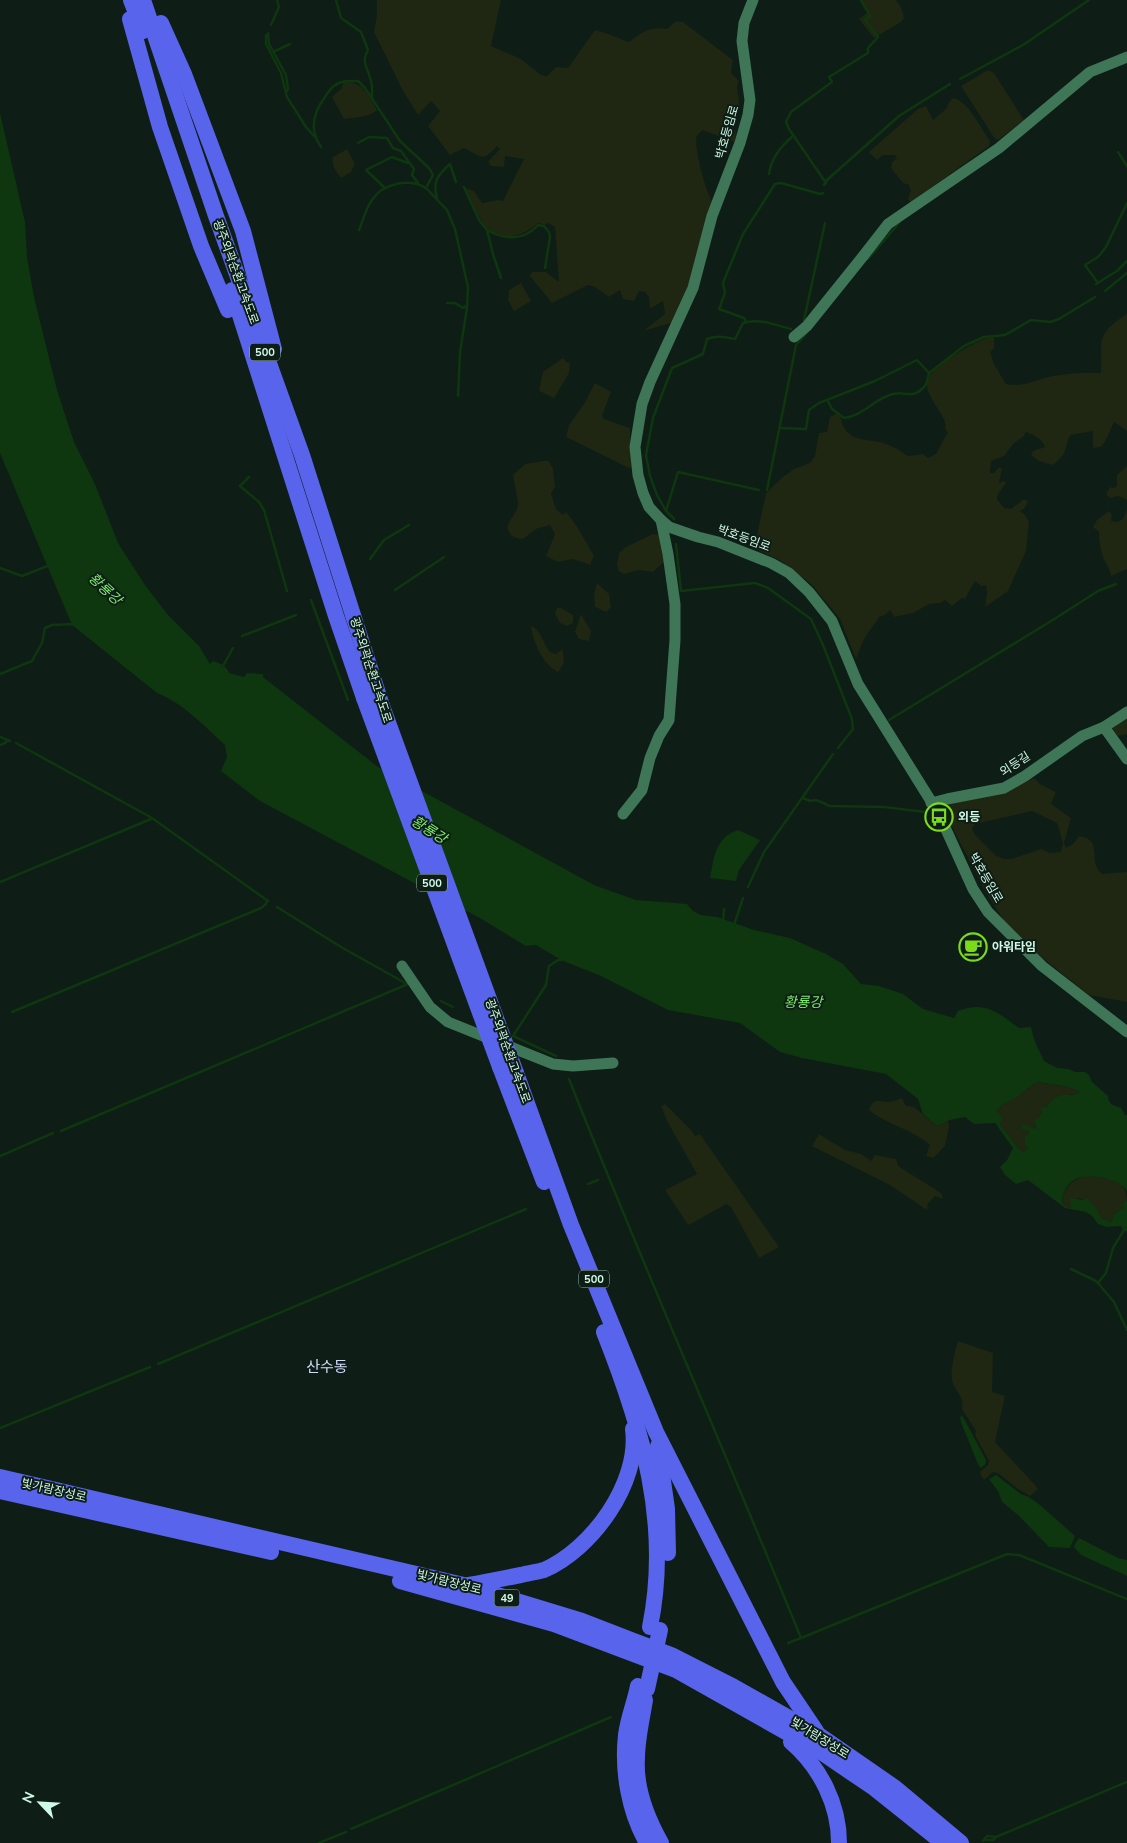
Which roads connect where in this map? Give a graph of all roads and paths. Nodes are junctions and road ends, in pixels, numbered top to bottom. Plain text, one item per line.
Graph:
1 (124, 0) edge
2 (131, 0) edge
3 (143, 0) edge
4 (150, 0) edge
5 (753, 0) edge
6 (1127, 57) edge
7 (794, 337) dead end
8 (268, 404) junction
9 (302, 455) junction
10 (661, 520) junction
11 (1127, 712) edge
12 (1104, 727) junction
13 (1127, 759) edge
14 (931, 804) junction
15 (623, 814) dead end
16 (402, 966) dead end
17 (1127, 1032) edge
18 (612, 1063) dead end
19 (566, 1226) junction
20 (611, 1336) junction
21 (628, 1400) junction
22 (656, 1432) junction
23 (0, 1477) edge
24 (0, 1491) edge
25 (468, 1586) junction
26 (655, 1628) junction
27 (643, 1688) junction
28 (741, 1705) junction
29 (819, 1735) junction
30 (648, 1843) edge
31 (661, 1843) edge
32 (839, 1843) edge
33 (943, 1843) edge
34 (961, 1843) edge

1 - 8 highway
2 - 8 highway, 광주외곽순환고속도로 / 500
3 - 9 highway, 광주외곽순환고속도로 / 500
4 - 9 highway
5 - 10 street, 박호등임로
6 - 7 street
8 - 19 highway, 광주외곽순환고속도로 / 500, bridge
9 - 19 highway, 광주외곽순환고속도로 / 500, bridge
10 - 14 street, 박호등임로
10 - 15 street
11 - 12 street, 외등길
12 - 13 street
12 - 14 street, 외등길
14 - 17 street, 박호등임로
16 - 18 street
19 - 20 highway, 광주외곽순환고속도로 / 500
19 - 20 highway, 광주외곽순환고속도로 / 500
20 - 21 highway
20 - 22 highway
21 - 25 highway
21 - 26 highway
22 - 26 highway
22 - 29 highway
23 - 25 highway, 빛가람장성로 / 49
24 - 28 highway, 빛가람장성로 / 49
25 - 29 highway, 빛가람장성로 / 49
26 - 27 highway
27 - 30 highway
27 - 31 highway
28 - 32 highway
28 - 33 highway, 빛가람장성로 / 49
29 - 34 highway, 빛가람장성로 / 49

